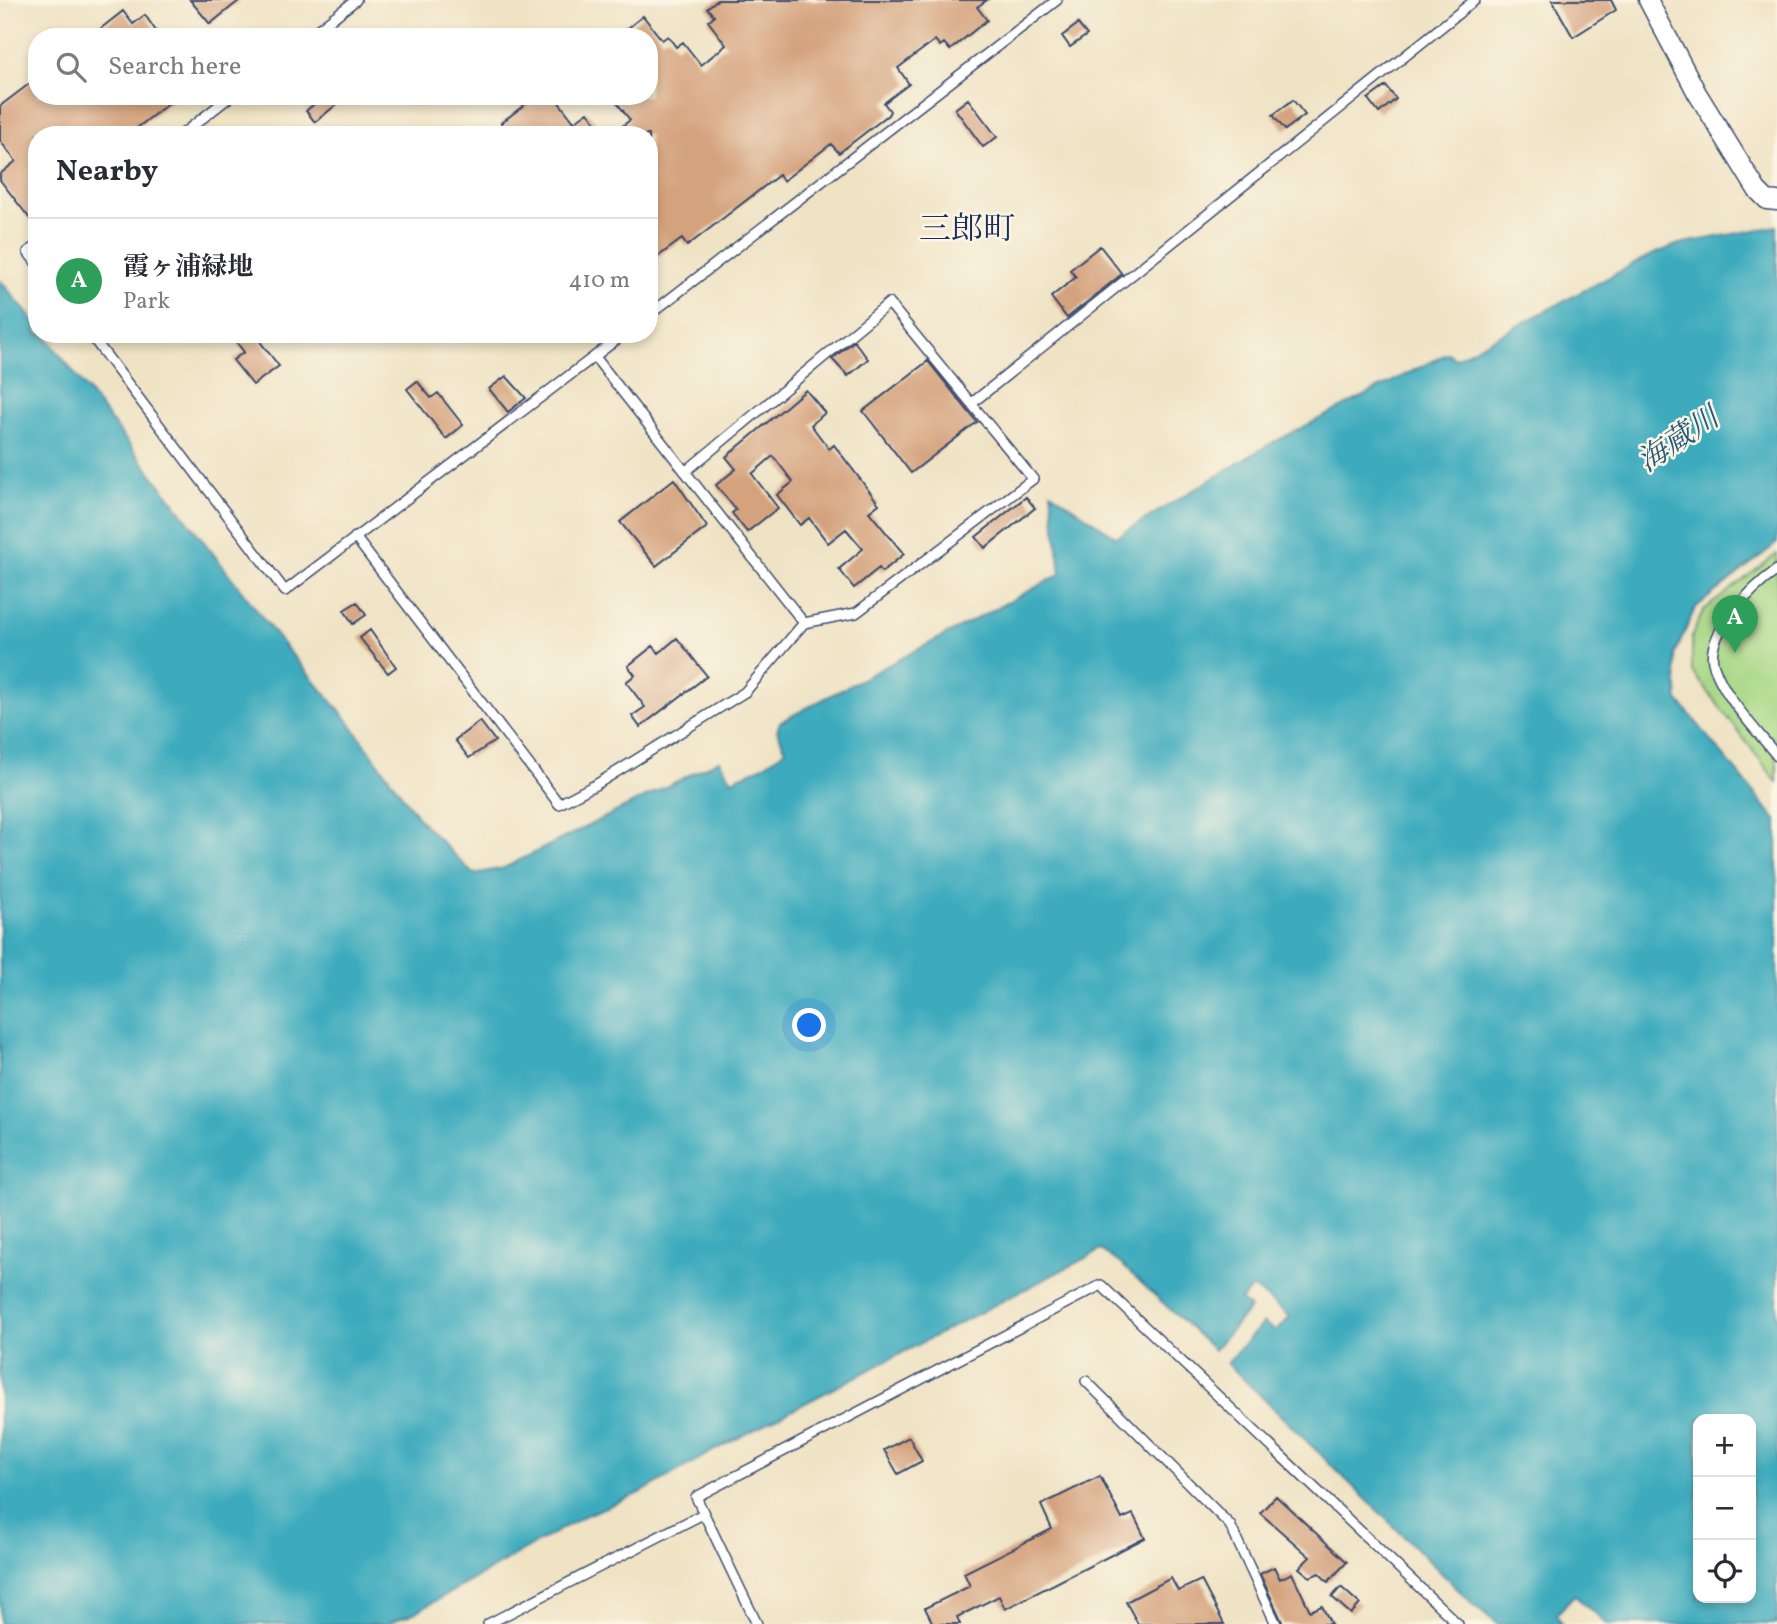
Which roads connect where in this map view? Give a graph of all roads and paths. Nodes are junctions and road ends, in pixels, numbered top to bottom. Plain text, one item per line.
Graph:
1 (356, 0) edge
2 (1057, 0) edge
3 (1475, 0) edge
4 (1648, 0) edge
5 (320, 28) edge
6 (219, 105) edge
7 (193, 126) edge
8 (1777, 201) edge
9 (658, 308) edge
10 (97, 343) edge
11 (613, 343) edge
12 (595, 357) junction
13 (972, 403) junction
14 (685, 472) junction
15 (355, 537) junction
16 (1777, 570) edge
17 (804, 623) junction
18 (1777, 756) edge
19 (1086, 1381) dead end
20 (703, 1514) junction
21 (488, 1624) edge
22 (757, 1624) edge
23 (1276, 1624) edge
24 (1458, 1624) edge

1 - 5 lane
2 - 9 lane
3 - 13 lane
4 - 8 street
6 - 7 lane
10 - 15 lane
11 - 12 lane
12 - 14 lane
12 - 15 lane
13 - 14 lane
13 - 17 lane
14 - 17 lane
15 - 17 lane
16 - 18 lane
19 - 23 lane
20 - 21 lane
20 - 22 lane
20 - 24 lane

